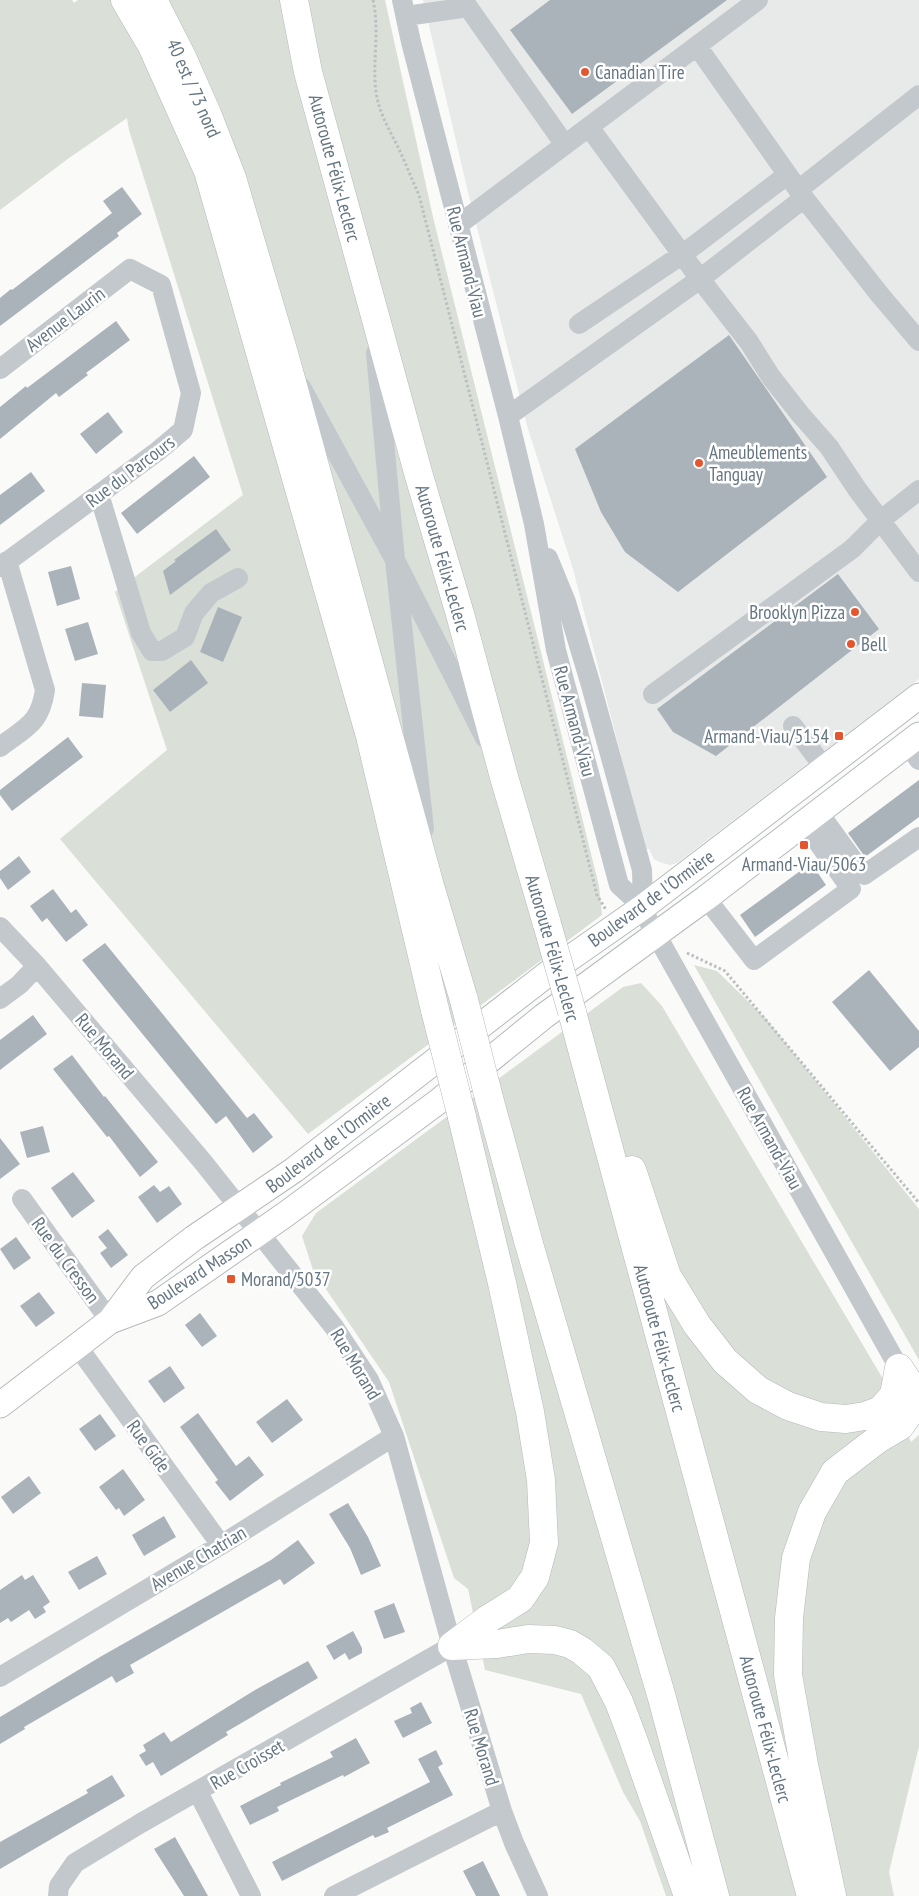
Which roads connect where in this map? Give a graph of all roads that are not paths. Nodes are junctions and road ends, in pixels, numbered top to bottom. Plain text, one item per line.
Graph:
1 (125, 0) edge
2 (137, 0) edge
3 (153, 0) edge
4 (294, 0) edge
5 (758, 0) edge
6 (404, 8) edge
7 (697, 46) junction
8 (919, 95) edge
9 (589, 127) junction
10 (565, 145) junction
11 (232, 178) junction
12 (796, 187) junction
13 (458, 225) junction
14 (683, 254) junction
15 (130, 270) joint
16 (700, 279) junction
17 (370, 299) junction
18 (579, 324) dead end
19 (919, 341) edge
20 (285, 357) junction
21 (0, 369) edge
22 (508, 416) junction
23 (919, 490) edge
24 (98, 494) junction
25 (326, 501) junction
26 (881, 520) junction
27 (395, 560) junction
28 (4, 564) edge
29 (919, 572) edge
30 (238, 578) dead end
31 (653, 694) dead end
32 (919, 696) edge
33 (793, 726) dead end
34 (370, 736) junction
35 (915, 746) edge
36 (0, 747) edge
37 (824, 767) junction
38 (504, 776) junction
39 (812, 818) junction
40 (919, 837) edge
41 (430, 886) junction
42 (706, 898) junction
43 (643, 907) junction
44 (0, 926) edge
45 (659, 934) junction
46 (37, 966) junction
47 (0, 1000) edge
48 (572, 1012) junction
49 (22, 1199) dead end
50 (240, 1209) junction
51 (259, 1234) junction
52 (110, 1321) junction
53 (78, 1346) junction
54 (899, 1368) junction
55 (0, 1405) edge
56 (394, 1436) junction
57 (220, 1545) junction
58 (452, 1646) junction
59 (0, 1677) edge
60 (198, 1792) junction
61 (502, 1812) junction
62 (58, 1896) edge
63 (251, 1896) edge
64 (334, 1896) edge
65 (538, 1896) edge
66 (688, 1896) edge
67 (715, 1896) edge
68 (811, 1896) edge
69 (832, 1896) edge

1 - 34 highway
2 - 11 highway
3 - 11 highway, 40 est / 73 nord
4 - 17 highway, Autoroute Félix-Leclerc
5 - 7 street
6 - 10 street
6 - 13 street, Rue Armand-Viau
7 - 9 street
7 - 12 street
8 - 12 street
9 - 10 street
9 - 14 street
10 - 13 street
11 - 20 highway
12 - 14 street
12 - 16 street
12 - 19 street
13 - 22 street, Rue Armand-Viau
14 - 16 street
14 - 18 street
15 - 21 street, Avenue Laurin
15 - 24 street, Rue du Parcours
16 - 22 street
16 - 26 street
17 - 27 street
17 - 38 highway, Autoroute Félix-Leclerc
20 - 25 highway
20 - 27 street
22 - 43 street, Rue Armand-Viau
23 - 26 street
24 - 28 street, Rue du Parcours
24 - 30 street
25 - 34 highway
25 - 41 highway
26 - 29 street
26 - 31 street
27 - 38 street
27 - 41 street
28 - 36 street
32 - 37 main road, Boulevard de l'Ormière
33 - 37 street
34 - 58 highway, bridge
35 - 39 main road, Boulevard de l'Ormière
37 - 43 main road, Boulevard de l'Ormière
38 - 48 highway, Autoroute Félix-Leclerc, bridge
39 - 40 street
39 - 42 main road, Boulevard de l'Ormière
39 - 42 street
41 - 67 highway, bridge
42 - 45 main road, Boulevard de l'Ormière
43 - 45 street, Rue Armand-Viau
43 - 50 main road, Boulevard de l'Ormière
44 - 46 street, Rue Morand
45 - 51 main road, Boulevard de l'Ormière
45 - 54 street, Rue Armand-Viau
46 - 47 street
46 - 50 street, Rue Morand
48 - 54 highway
48 - 68 highway, Autoroute Félix-Leclerc
49 - 52 street, Rue du Cresson
50 - 51 street, Rue Morand
50 - 52 main road, Boulevard Masson
51 - 52 main road, Boulevard Masson
51 - 56 street, Rue Morand
52 - 53 main road, Boulevard Masson
53 - 55 main road, Boulevard Masson
53 - 57 street, Rue Gide
54 - 69 highway
56 - 57 street, Avenue Chatrian
56 - 58 street, Rue Morand
57 - 59 street, Avenue Chatrian
58 - 60 street, Rue Croisset
58 - 61 street, Rue Morand
58 - 66 highway
60 - 62 street, Rue Croisset
60 - 63 street
61 - 64 street
61 - 65 street, Rue Morand

